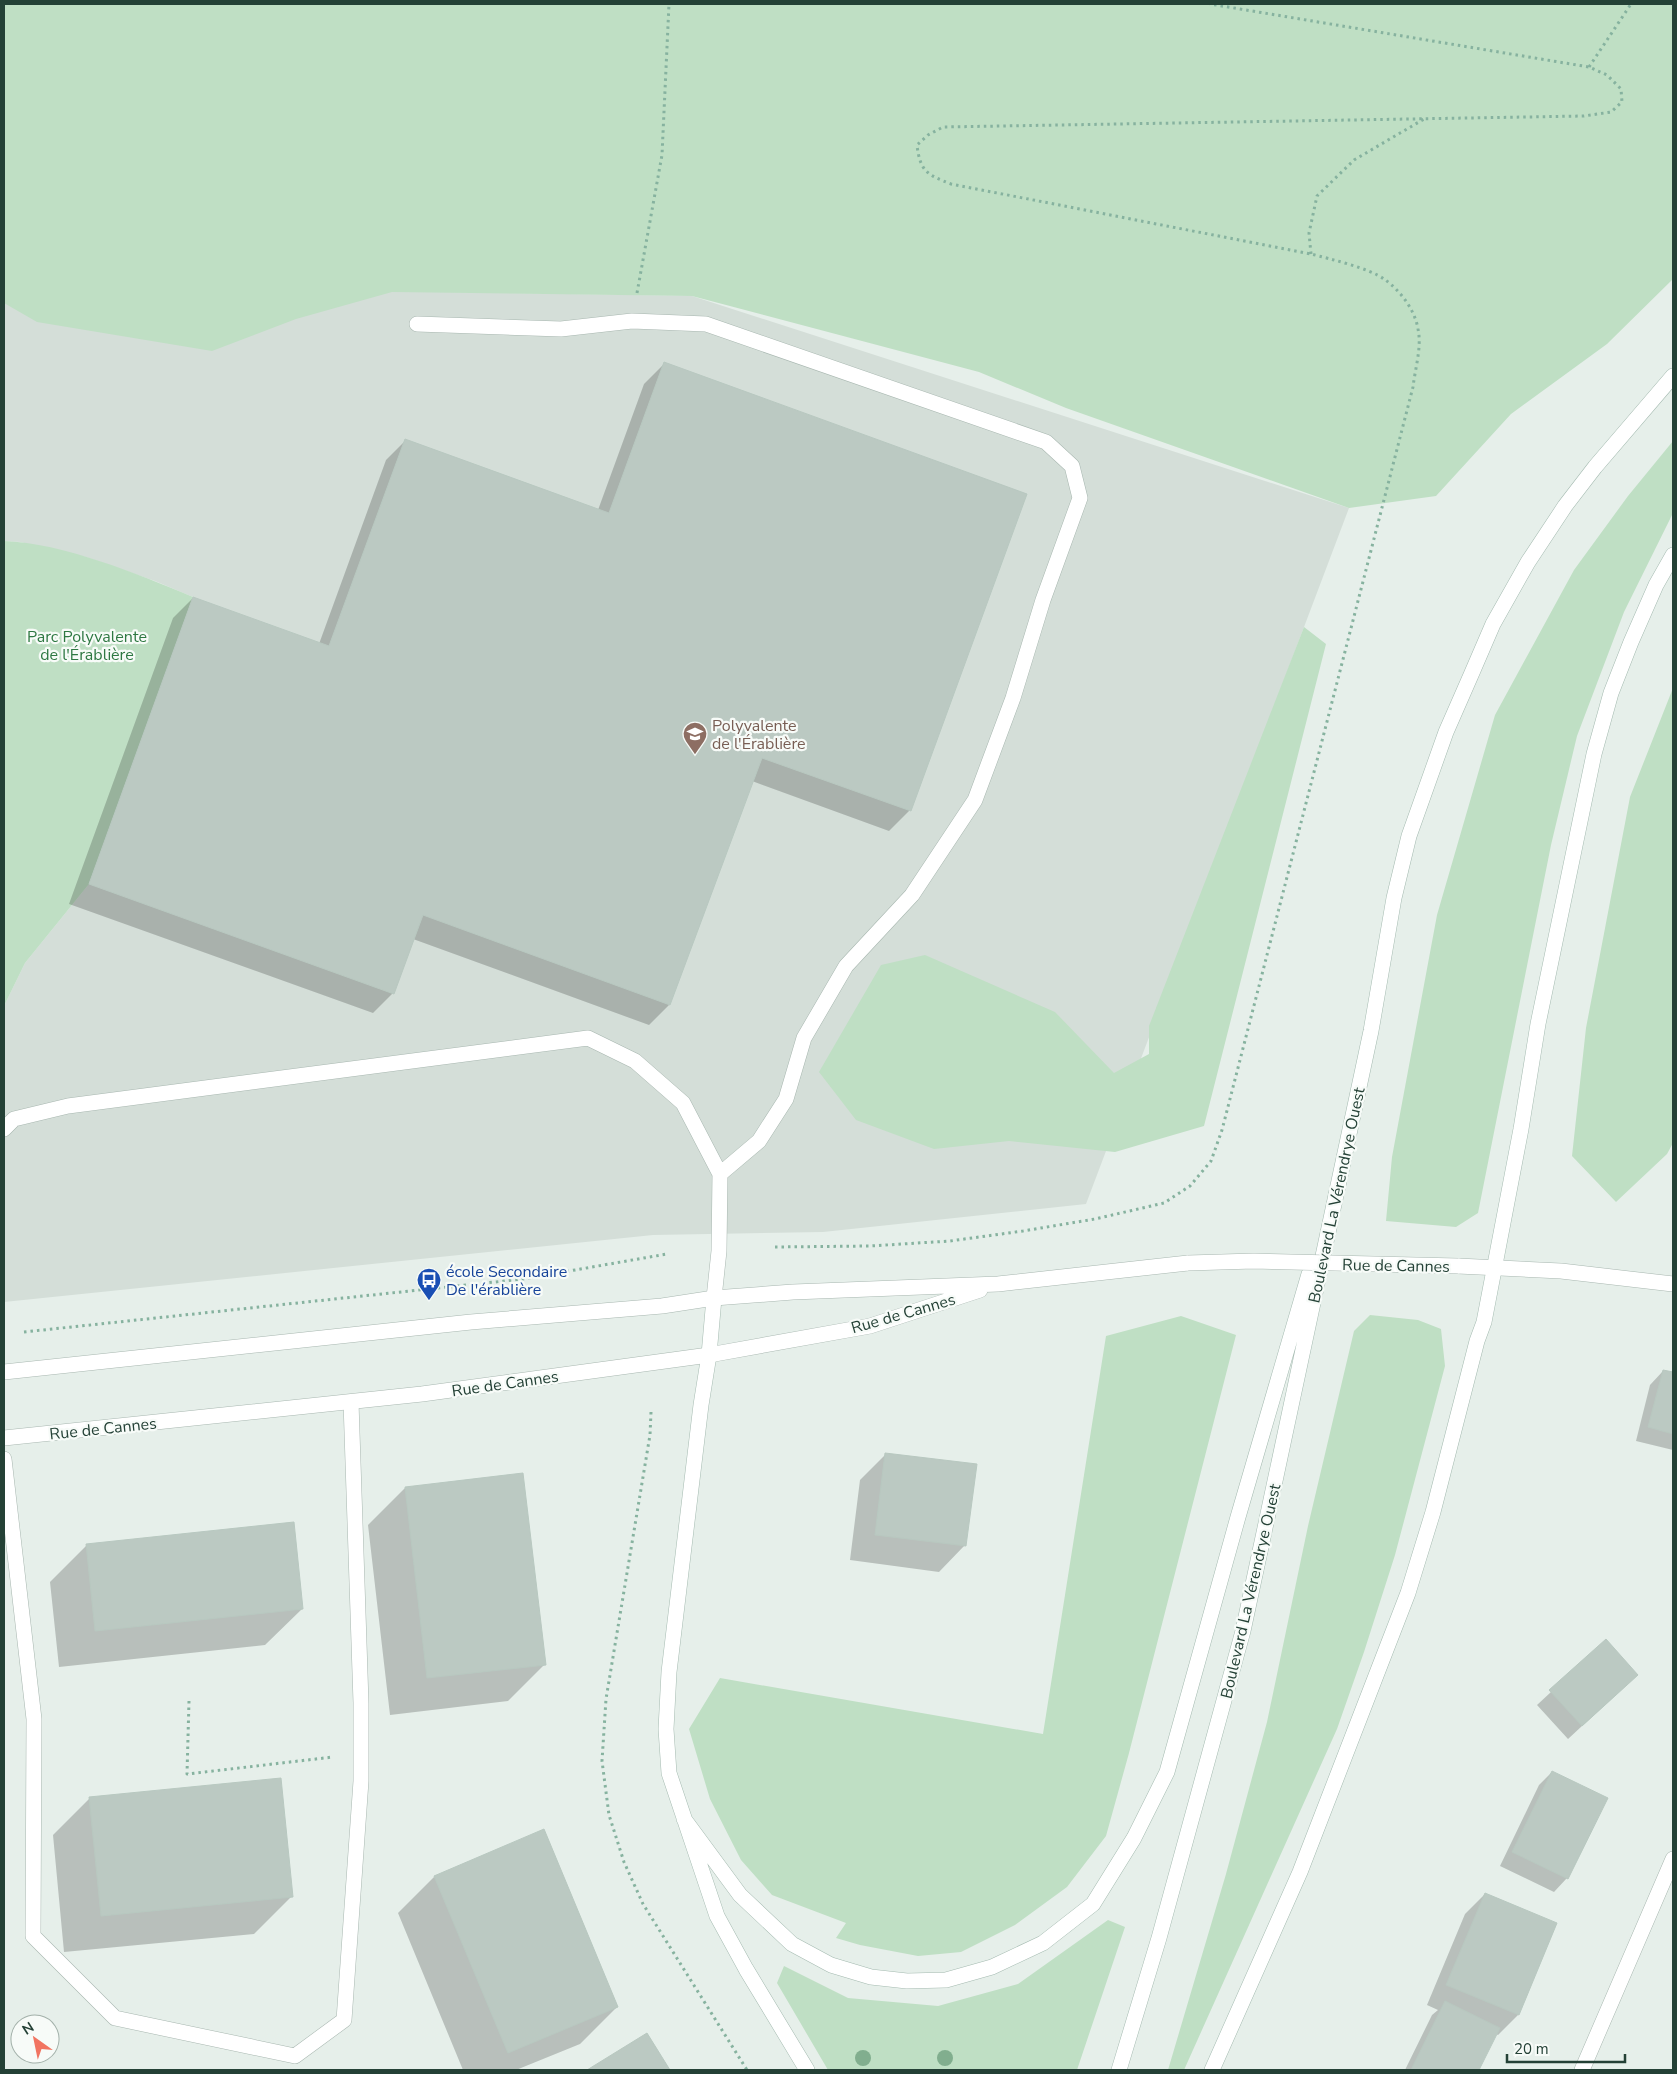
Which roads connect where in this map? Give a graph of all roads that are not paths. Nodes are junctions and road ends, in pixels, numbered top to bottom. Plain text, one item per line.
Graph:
1 (417, 324) dead end
2 (1673, 376) edge
3 (1673, 555) edge
4 (4, 1129) edge
5 (1341, 1168) junction
6 (720, 1174) junction
7 (1493, 1268) junction
8 (998, 1284) junction
9 (1673, 1284) edge
10 (714, 1298) junction
11 (709, 1355) junction
12 (4, 1372) edge
13 (351, 1402) junction
14 (4, 1438) edge
15 (4, 1459) edge
16 (684, 1820) junction
17 (1673, 1859) edge
18 (807, 2070) edge
19 (1119, 2070) edge
20 (1212, 2070) edge
21 (1582, 2070) edge

1 - 6 main road
2 - 5 main road, Boulevard La Vérendrye Ouest
3 - 7 main road
4 - 6 main road
5 - 16 main road
5 - 19 main road, Boulevard La Vérendrye Ouest
6 - 10 main road
7 - 8 main road, Rue de Cannes, bridge
7 - 9 main road, Rue de Cannes
7 - 20 main road
8 - 10 main road, Rue de Cannes
8 - 11 main road, Rue de Cannes
10 - 11 main road
10 - 12 main road, Rue de Cannes
11 - 13 main road, Rue de Cannes
11 - 16 main road
13 - 14 main road, Rue de Cannes
13 - 15 main road
16 - 18 main road
17 - 21 main road

